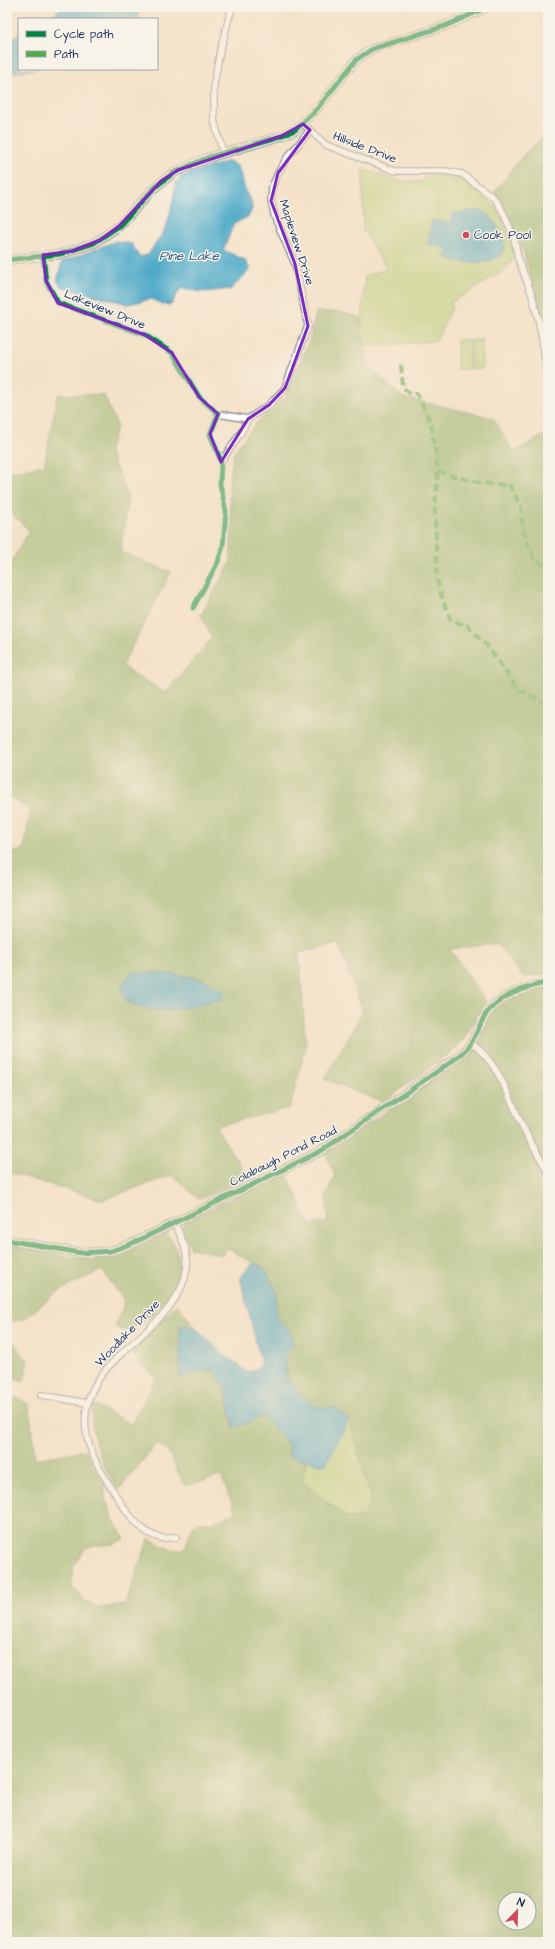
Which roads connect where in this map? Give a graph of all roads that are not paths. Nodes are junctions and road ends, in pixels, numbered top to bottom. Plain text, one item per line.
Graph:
1 (232, 7) edge
2 (488, 7) edge
3 (303, 124) junction
4 (310, 130) junction
5 (223, 153) junction
6 (43, 255) junction
7 (7, 260) edge
8 (548, 376) edge
9 (218, 414) junction
10 (248, 419) junction
11 (221, 462) junction
12 (193, 608) dead end
13 (548, 982) edge
14 (471, 1043) junction
15 (548, 1172) edge
16 (175, 1224) junction
17 (7, 1240) edge
18 (41, 1395) dead end
19 (87, 1403) junction
20 (176, 1536) dead end

1 - 5 street
2 - 3 street
3 - 4 street, Hillside Drive
3 - 5 street
4 - 8 street, Hillside Drive
4 - 10 street, Mapleview Drive
5 - 6 street
6 - 7 street
6 - 9 street, Lakeview Drive
9 - 10 street
9 - 11 street
10 - 11 street, Mapleview Drive
11 - 12 street
13 - 14 street, Colabaugh Pond Road
14 - 15 street
14 - 16 street, Colabaugh Pond Road
16 - 17 street, Colabaugh Pond Road
16 - 19 street, Woodlake Drive
18 - 19 street
19 - 20 street, Woodlake Drive

